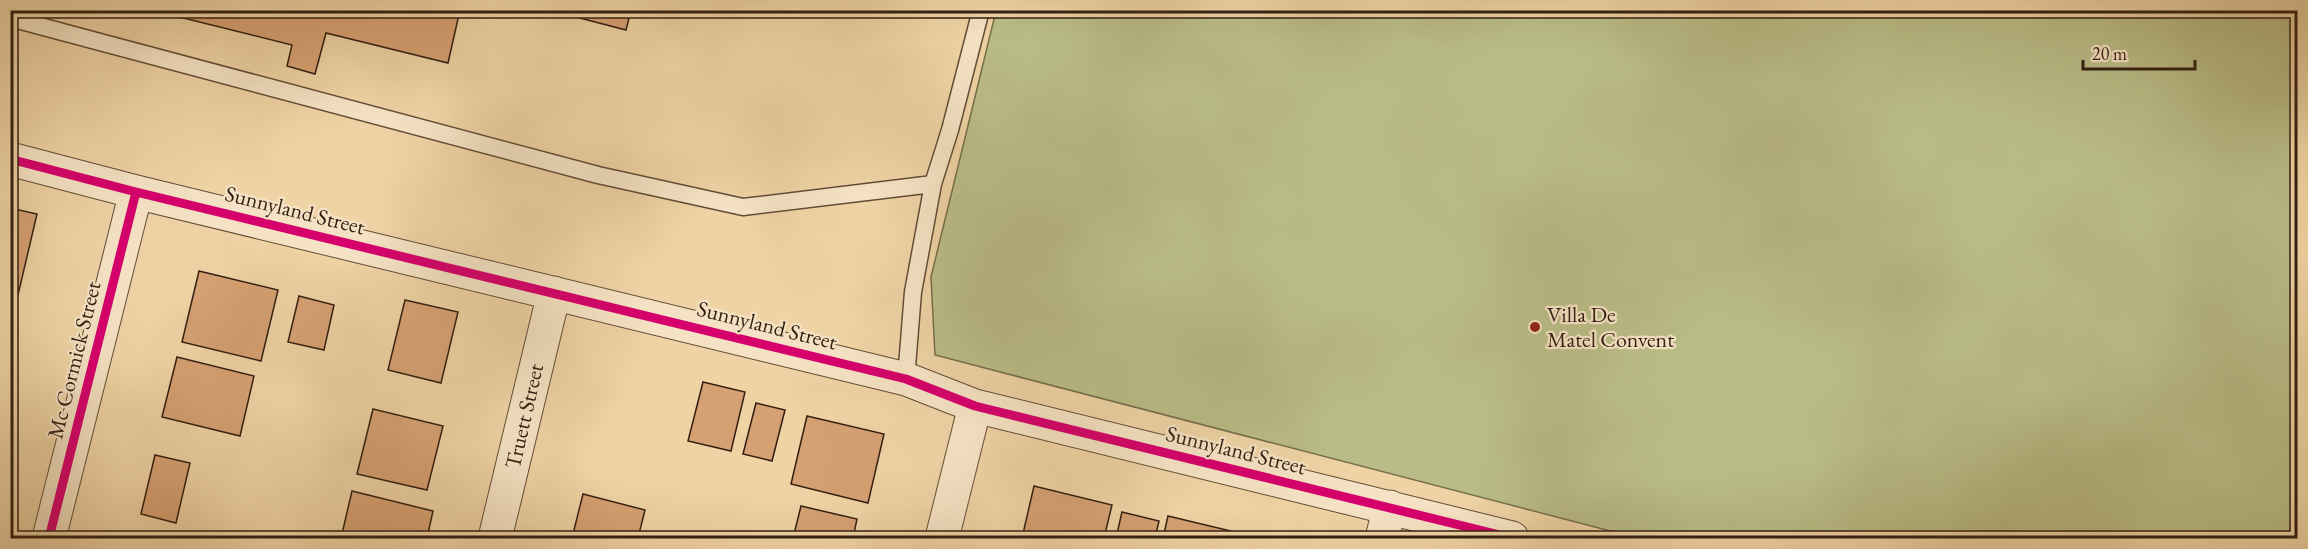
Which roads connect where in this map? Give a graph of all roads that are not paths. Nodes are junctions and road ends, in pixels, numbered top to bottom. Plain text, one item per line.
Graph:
1 (981, 10) edge
2 (10, 18) edge
3 (10, 159) edge
4 (933, 184) junction
5 (136, 192) junction
6 (554, 293) junction
7 (906, 379) junction
8 (975, 406) junction
9 (1390, 507) junction
10 (50, 538) edge
11 (495, 538) edge
12 (942, 538) edge
13 (1382, 538) edge
14 (1512, 538) edge

1 - 4 lane
2 - 4 lane
3 - 5 street, Sunnyland Street
4 - 7 lane
5 - 6 street, Sunnyland Street
5 - 10 street, Mc Cormick Street
6 - 7 street, Sunnyland Street
6 - 11 street, Truett Street
7 - 8 street, Sunnyland Street
8 - 9 street, Sunnyland Street
8 - 12 street
9 - 13 street
9 - 14 street, Sunnyland Street

